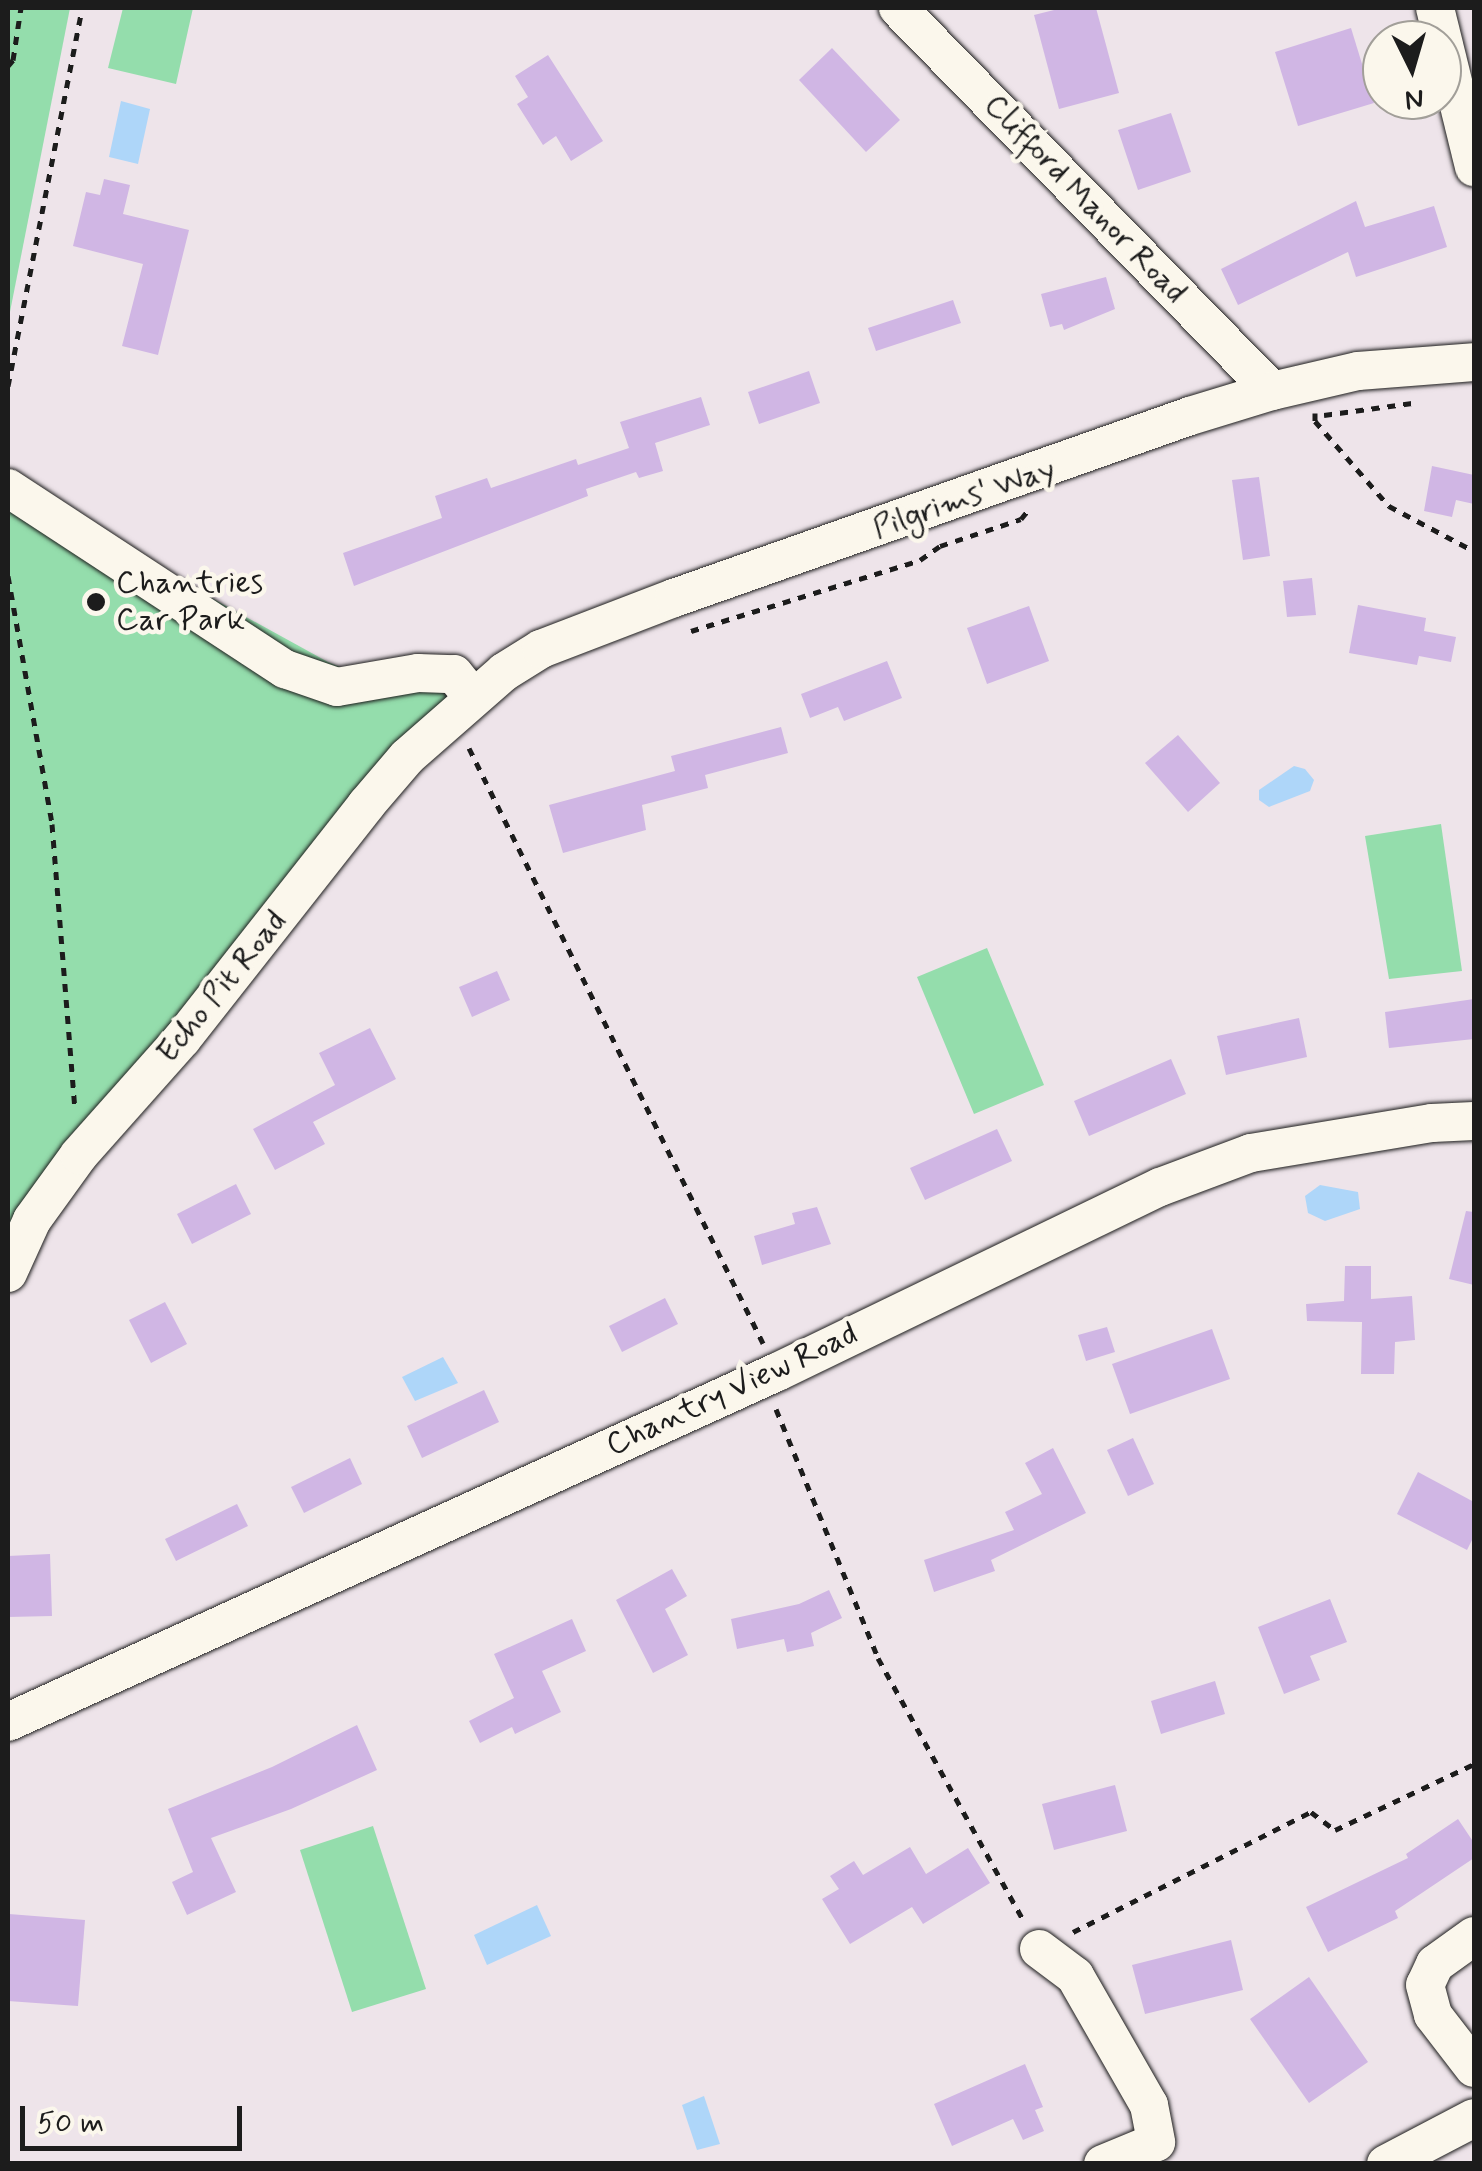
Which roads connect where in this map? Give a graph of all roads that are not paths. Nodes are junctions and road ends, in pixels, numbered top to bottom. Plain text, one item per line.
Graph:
1 (898, 8) edge
2 (1435, 8) edge
3 (1474, 167) edge
4 (1474, 362) edge
5 (1272, 390) junction
6 (26, 508) edge
7 (462, 705) junction
8 (1474, 1121) edge
9 (8, 1272) edge
10 (8, 1722) edge
11 (1474, 1936) edge
12 (1039, 1949) road end
13 (1474, 2068) edge
14 (1474, 2118) edge
15 (1168, 2153) edge
16 (1103, 2164) edge
17 (1386, 2164) edge

1 - 5 street, Clifford Manor Road
2 - 3 street
4 - 5 street, Pilgrims' Way
5 - 7 street, Pilgrims' Way
6 - 7 street
7 - 9 street, Echo Pit Road
8 - 10 street, Chantry View Road
11 - 13 street
12 - 15 street
14 - 17 street
15 - 16 street

